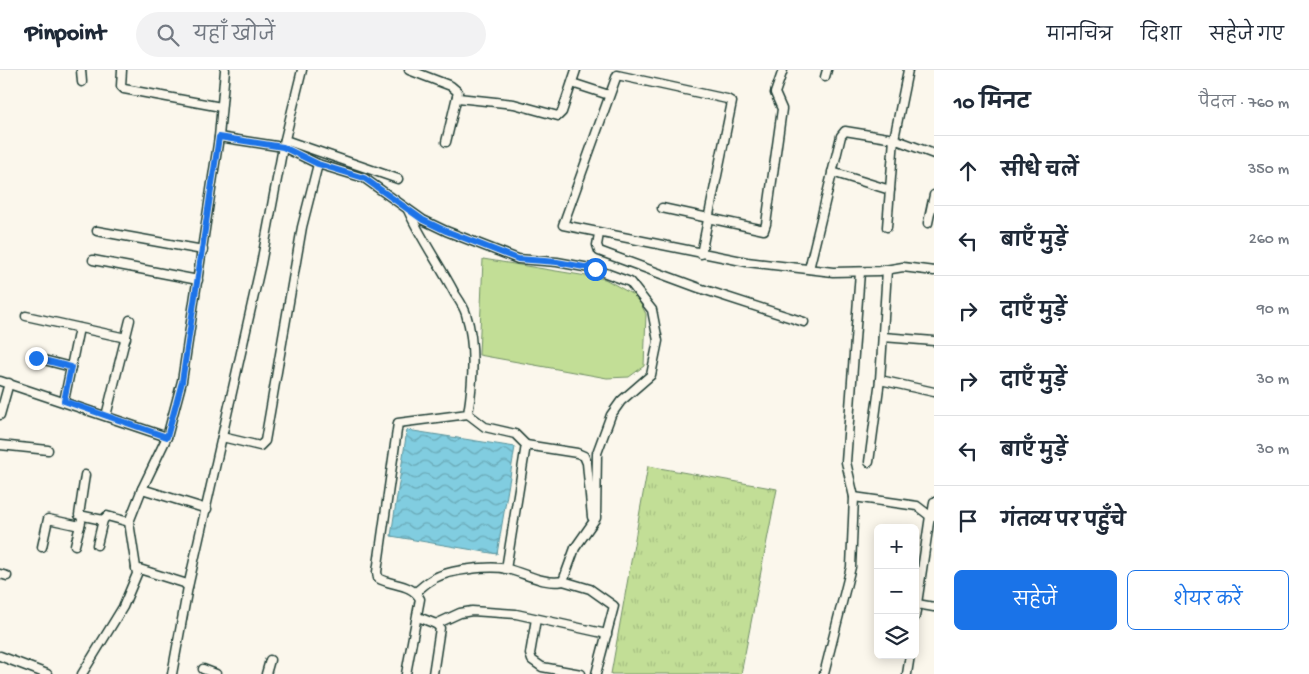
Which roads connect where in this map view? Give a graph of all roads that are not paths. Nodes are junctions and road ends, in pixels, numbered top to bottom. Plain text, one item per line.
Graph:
1 (81, 70) edge
2 (122, 70) edge
3 (225, 70) edge
4 (302, 70) edge
5 (409, 70) edge
6 (576, 70) edge
7 (783, 70) edge
8 (908, 70) edge
9 (82, 82) dead end
10 (572, 82) junction
11 (609, 95) junction
12 (458, 98) junction
13 (221, 107) junction
14 (219, 137) junction
15 (894, 139) junction
16 (446, 142) dead end
17 (284, 143) junction
18 (934, 154) edge
19 (318, 164) junction
20 (832, 172) junction
21 (398, 179) dead end
22 (890, 190) junction
23 (934, 195) edge
24 (662, 208) dead end
25 (408, 210) junction
26 (709, 219) junction
27 (928, 223) dead end
28 (888, 227) dead end
29 (97, 231) dead end
30 (599, 234) junction
31 (202, 250) junction
32 (701, 254) junction
33 (93, 260) dead end
34 (809, 270) junction
35 (887, 270) junction
36 (934, 271) edge
37 (860, 272) junction
38 (198, 280) junction
39 (26, 316) dead end
40 (130, 320) dead end
41 (804, 322) dead end
42 (79, 328) junction
43 (883, 337) junction
44 (126, 338) junction
45 (934, 342) edge
46 (36, 358) dead end
47 (71, 367) junction
48 (880, 380) junction
49 (0, 381) edge
50 (9, 383) junction
51 (934, 392) edge
52 (64, 401) junction
53 (468, 414) junction
54 (0, 415) edge
55 (106, 416) junction
56 (167, 437) junction
57 (222, 437) junction
58 (0, 445) edge
59 (526, 445) junction
60 (48, 450) dead end
61 (870, 462) dead end
62 (85, 475) dead end
63 (142, 490) junction
64 (854, 497) junction
65 (934, 502) edge
66 (206, 509) junction
67 (932, 516) edge
68 (82, 517) junction
69 (103, 520) junction
70 (129, 522) junction
71 (592, 522) junction
72 (80, 526) junction
73 (97, 544) dead end
74 (75, 545) dead end
75 (42, 547) dead end
76 (136, 568) junction
77 (506, 568) junction
78 (563, 581) junction
79 (188, 587) junction
80 (416, 592) junction
81 (919, 592) edge
82 (919, 604) edge
83 (934, 607) edge
84 (418, 617) junction
85 (536, 619) junction
86 (436, 624) junction
87 (608, 634) junction
88 (0, 656) edge
89 (909, 659) edge
90 (270, 660) dead end
91 (203, 669) dead end
92 (47, 674) edge
93 (82, 674) edge
94 (172, 674) edge
95 (216, 674) edge
96 (266, 674) edge
97 (406, 674) edge
98 (433, 674) edge
99 (581, 674) edge
100 (596, 674) edge
101 (824, 674) edge
102 (907, 674) edge

1 - 9 street
2 - 13 street
3 - 13 street
4 - 17 street
5 - 12 street
6 - 10 street
7 - 26 street
8 - 15 street
10 - 11 street
10 - 12 street
11 - 26 street
11 - 30 street
12 - 16 street
13 - 14 street
14 - 17 street
14 - 31 street
15 - 18 street
15 - 20 street
15 - 22 street
17 - 19 street
17 - 21 street
17 - 57 street
19 - 25 street
19 - 57 street
20 - 22 street
20 - 34 street
22 - 28 street
23 - 27 street
24 - 26 street
25 - 53 street
25 - 71 street
26 - 32 street
29 - 31 street
30 - 32 street
30 - 41 street
31 - 38 street
32 - 34 street
33 - 38 street
34 - 37 street
35 - 36 street
35 - 37 street
35 - 43 street
37 - 64 street
38 - 56 street
39 - 42 street
40 - 44 street
42 - 44 street
42 - 47 street
43 - 45 street
43 - 48 street
44 - 55 street
46 - 47 street
47 - 52 street
48 - 51 street
48 - 61 street
49 - 50 street
50 - 52 street
50 - 54 street
52 - 55 street
53 - 59 street
53 - 80 street
55 - 56 street
56 - 63 street
57 - 66 street
58 - 60 street
59 - 71 street
59 - 77 street
62 - 68 street
63 - 66 street
63 - 70 street
64 - 67 street
64 - 101 street
65 - 67 street
66 - 79 street
67 - 81 street
68 - 69 street
68 - 72 street
69 - 70 street
69 - 73 street
70 - 76 street
71 - 78 street
72 - 74 street
72 - 75 street
76 - 79 street
76 - 93 street
77 - 78 street
77 - 80 street
78 - 87 street
79 - 94 street
80 - 84 street
82 - 83 street
84 - 86 street
84 - 97 street
85 - 86 street
85 - 87 street
85 - 99 street
86 - 98 street
87 - 100 street
88 - 92 street
89 - 102 street
90 - 96 street
91 - 95 street

